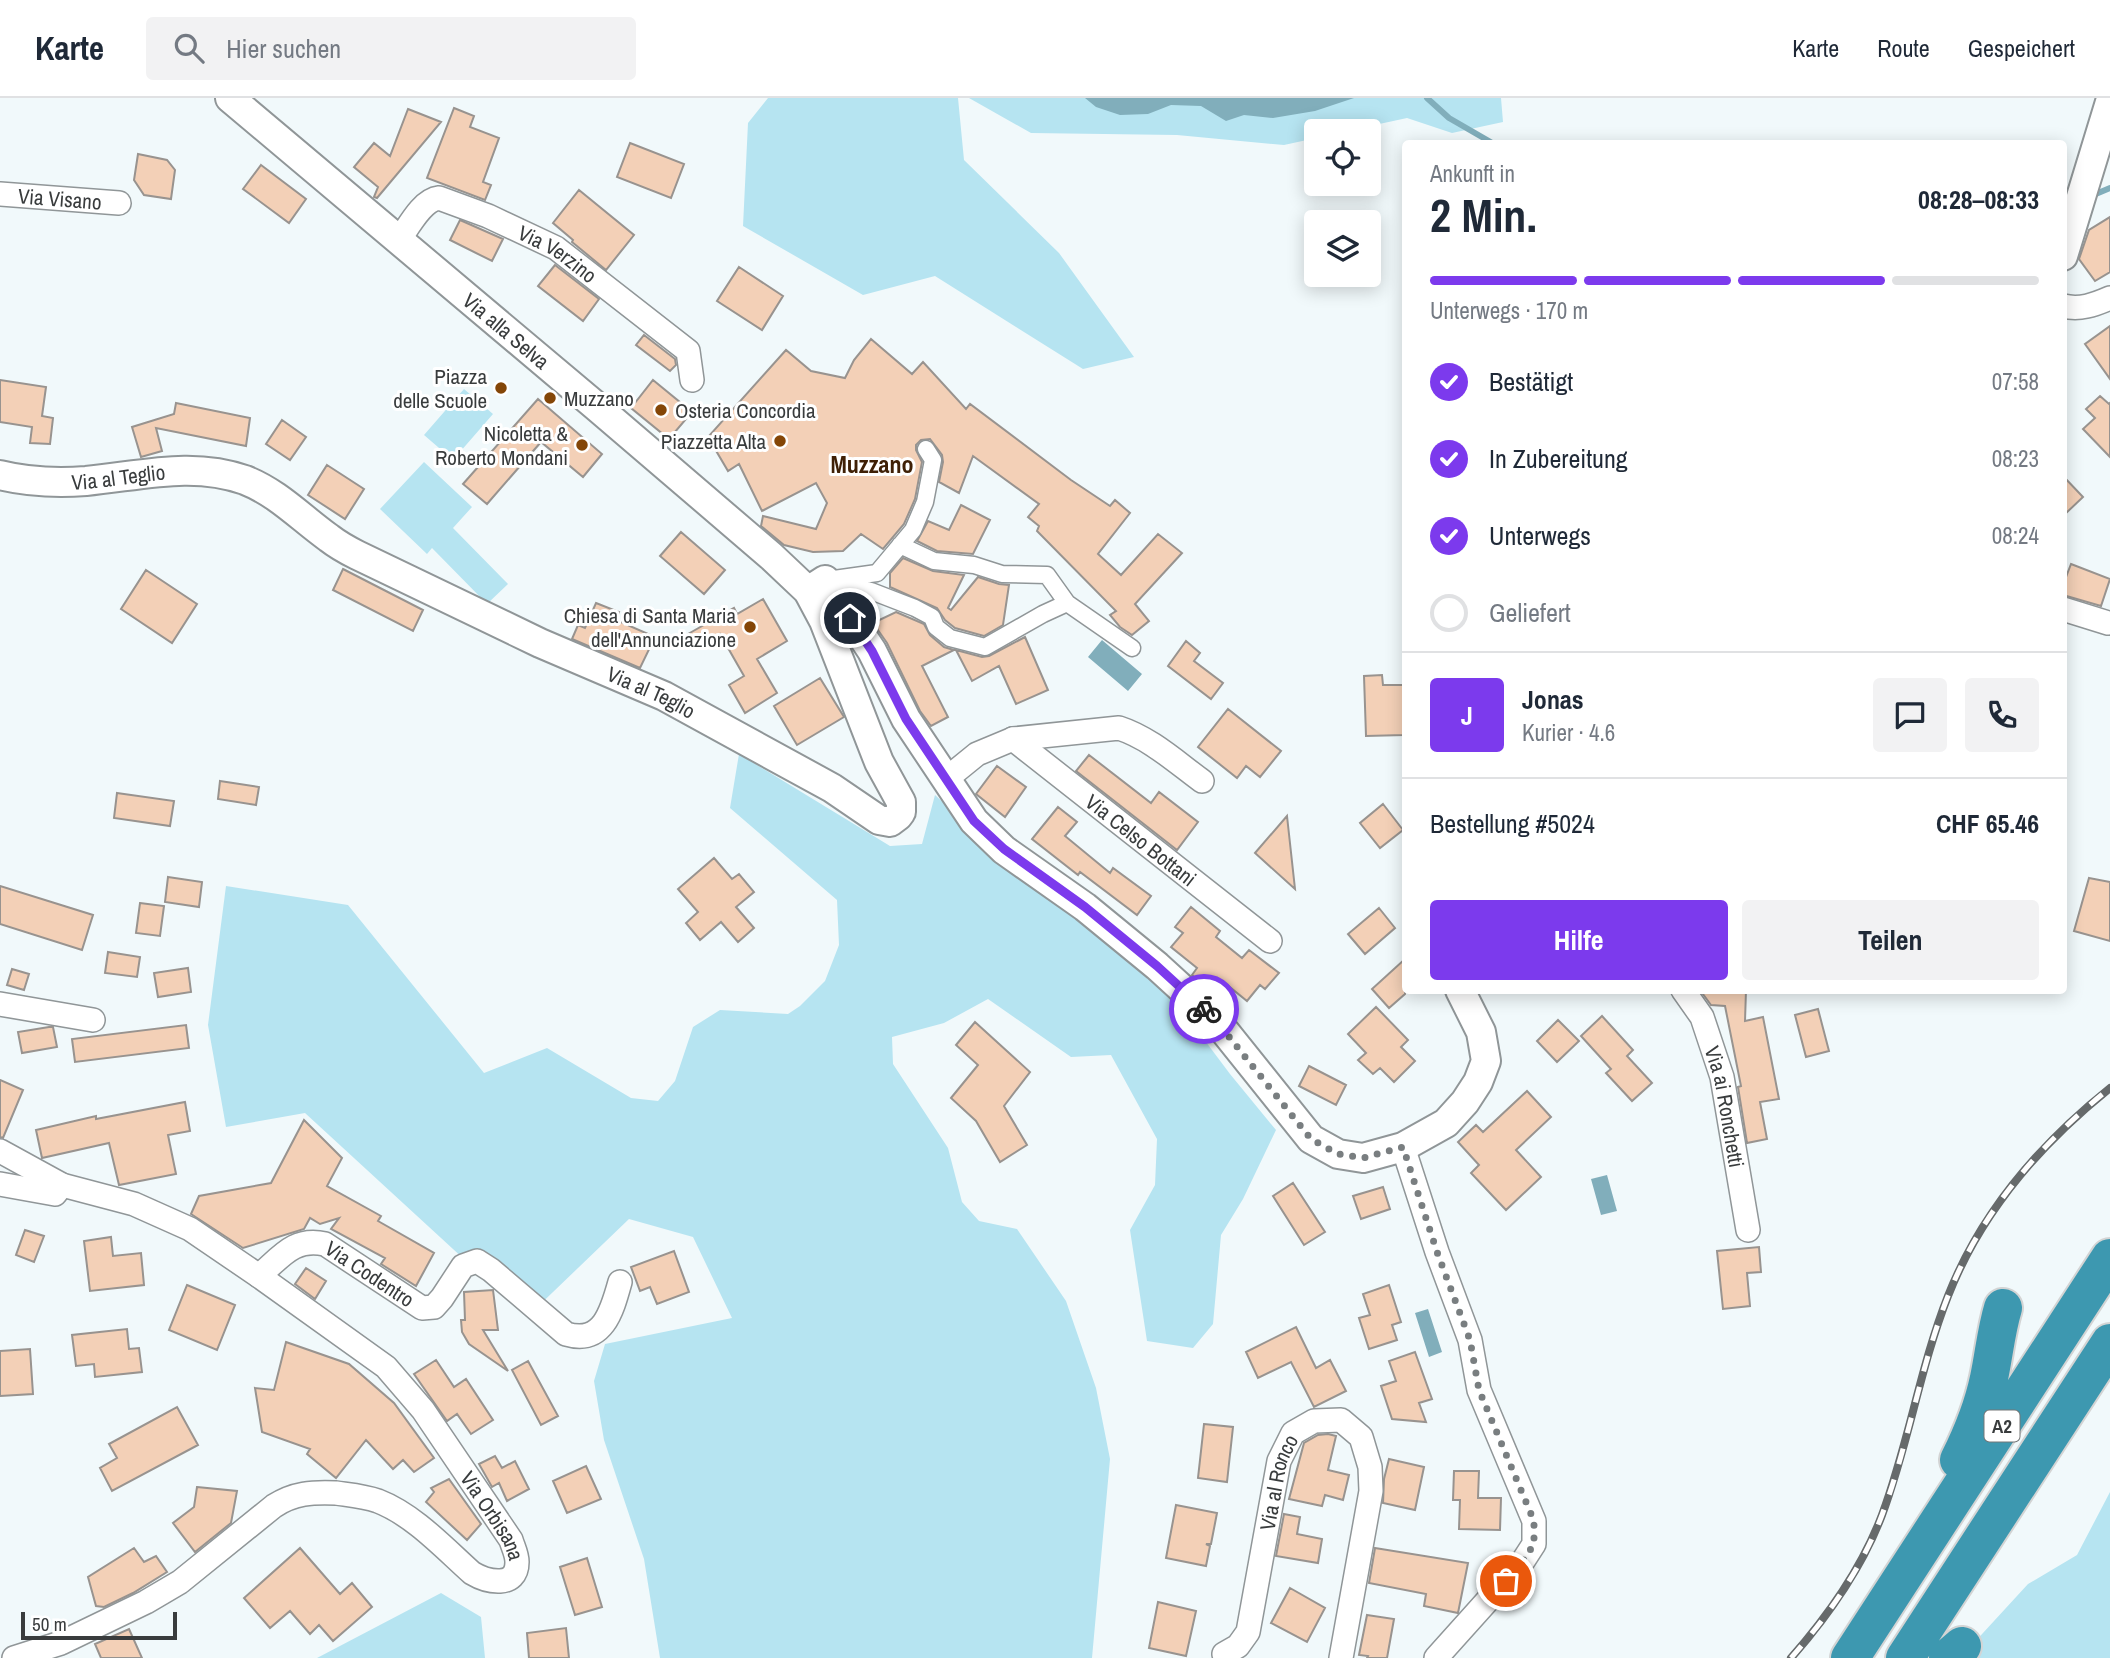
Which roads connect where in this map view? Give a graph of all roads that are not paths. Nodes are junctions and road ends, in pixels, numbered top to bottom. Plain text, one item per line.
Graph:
1 (2110, 102) edge
2 (235, 103) edge
3 (0, 194) edge
4 (119, 203) dead end
5 (399, 240) junction
6 (2067, 243) edge
7 (2110, 298) edge
8 (2067, 307) edge
9 (692, 380) dead end
10 (926, 449) dead end
11 (0, 475) edge
12 (900, 545) junction
13 (771, 556) joint
14 (817, 585) junction
15 (1068, 603) junction
16 (2067, 610) edge
17 (2108, 623) dead end
18 (1132, 648) dead end
19 (1013, 739) junction
20 (945, 780) junction
21 (1202, 781) dead end
22 (1270, 941) dead end
23 (1462, 994) edge
24 (1686, 994) edge
25 (0, 1004) edge
26 (93, 1020) dead end
27 (1403, 1147) junction
28 (0, 1151) edge
29 (0, 1184) edge
30 (62, 1185) junction
31 (1748, 1230) dead end
32 (2110, 1258) edge
33 (259, 1276) junction
34 (620, 1282) dead end
35 (2003, 1308) dead end
36 (2110, 1343) edge
37 (1894, 1594) junction
38 (1224, 1654) dead end
39 (14, 1658) edge
40 (1341, 1658) edge
41 (1436, 1658) edge
42 (1850, 1658) edge
43 (1905, 1658) edge

1 - 6 street
2 - 5 street, Via alla Selva
3 - 4 street, Via Visano
5 - 9 street, Via Verzino
5 - 13 street, Via alla Selva
7 - 8 street
10 - 12 street
11 - 14 street, Via al Teglio
12 - 14 street
12 - 15 street
13 - 14 street, Via al Teglio
14 - 15 street
14 - 20 street
15 - 18 street
16 - 17 street
19 - 20 street
19 - 21 street
19 - 22 street, Via Celso Bottani
20 - 27 street
23 - 27 street
24 - 31 street, Via ai Ronchetti
25 - 26 street
27 - 41 street
28 - 30 street, Via Orbisana
29 - 30 street, Via Orbisana
30 - 33 street, Via Orbisana
32 - 37 highway, A2
33 - 34 street, Via Codentro
33 - 39 street, Via Orbisana
35 - 37 highway, A2
36 - 43 highway, A2
37 - 42 highway, A2
38 - 40 street, Via al Ronco

